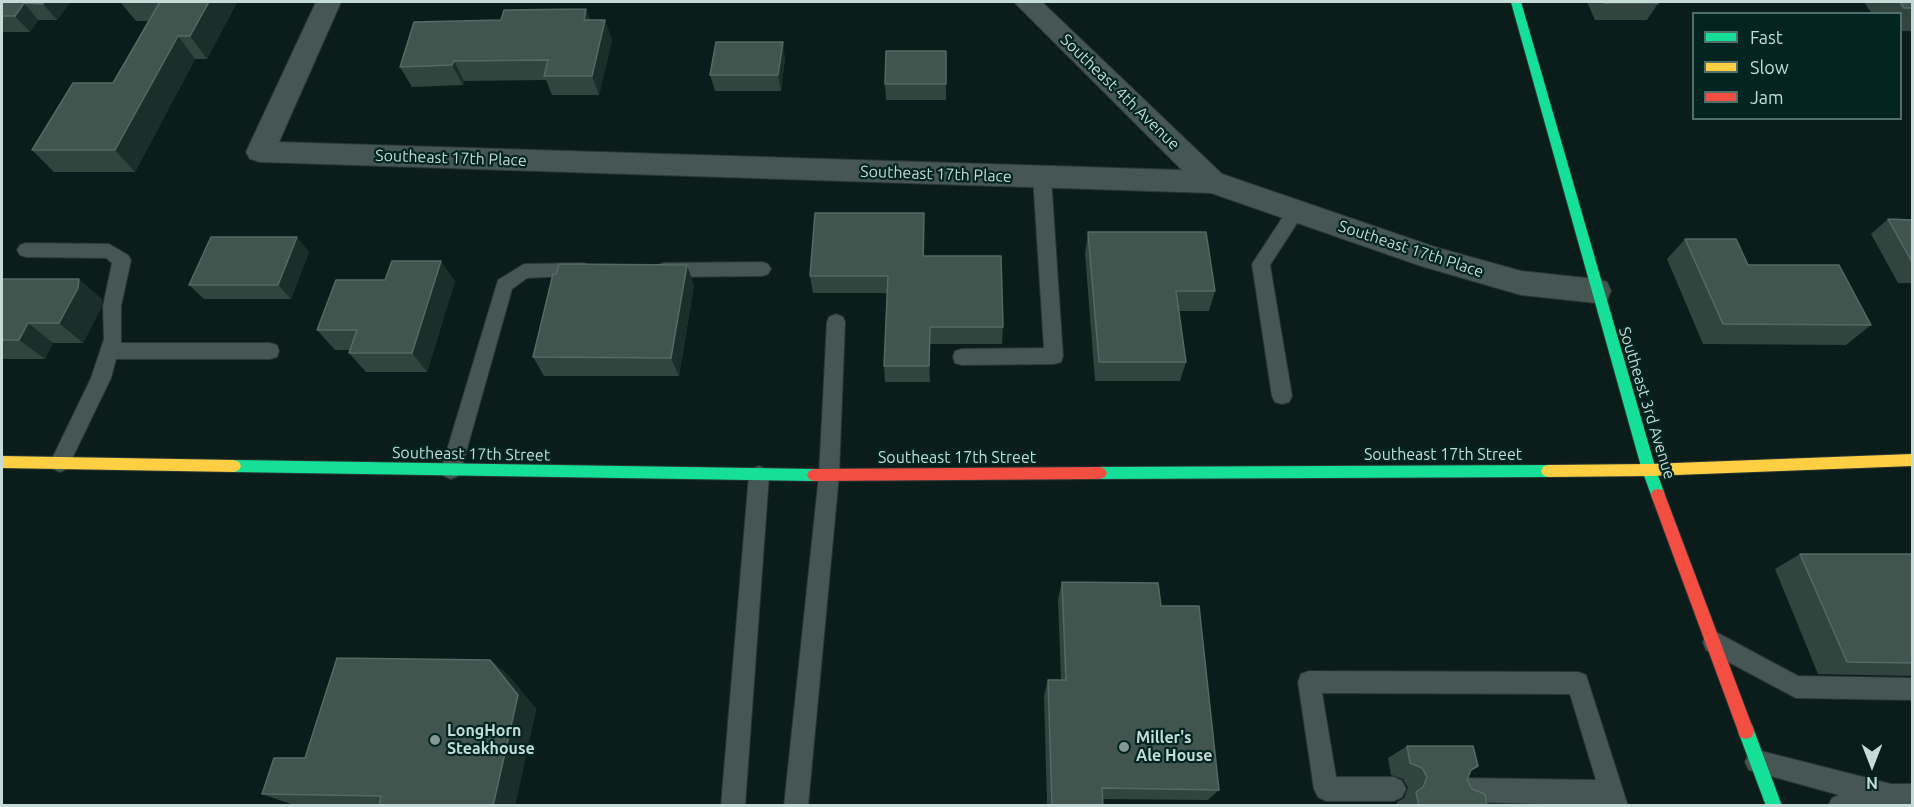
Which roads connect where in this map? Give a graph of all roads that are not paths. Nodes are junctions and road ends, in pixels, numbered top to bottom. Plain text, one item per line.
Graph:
1 (328, 2) edge
2 (1027, 2) edge
3 (1516, 2) edge
4 (1042, 177) junction
5 (1212, 182) junction
6 (1296, 211) junction
7 (26, 249) dead end
8 (762, 269) dead end
9 (596, 270) edge
10 (643, 270) edge
11 (1596, 291) junction
12 (836, 322) dead end
13 (110, 351) junction
14 (270, 351) dead end
15 (962, 357) dead end
16 (1282, 396) dead end
17 (2, 462) edge
18 (60, 463) junction
19 (1911, 463) edge
20 (451, 470) junction
21 (1649, 471) junction
22 (759, 475) junction
23 (829, 475) junction
24 (1713, 642) junction
25 (1912, 689) edge
26 (1757, 762) junction
27 (1394, 789) dead end
28 (1460, 790) edge
29 (1902, 796) edge
30 (1614, 799) edge
31 (733, 806) edge
32 (796, 806) edge
33 (1774, 806) edge
34 (1840, 806) edge

1 - 4 street, Southeast 17th Place
2 - 5 street, Southeast 4th Avenue
3 - 11 main road, Southeast 3rd Avenue
4 - 5 street, Southeast 17th Place
4 - 15 lane
5 - 6 street, Southeast 17th Place
6 - 11 street, Southeast 17th Place
6 - 16 lane
7 - 13 lane
8 - 10 lane
9 - 20 lane
11 - 21 main road, Southeast 3rd Avenue
12 - 23 lane
13 - 14 lane
13 - 18 lane
17 - 18 main road, Southeast 17th Street
18 - 20 main road, Southeast 17th Street
19 - 21 main road, Southeast 17th Street
20 - 22 main road, Southeast 17th Street
21 - 23 main road, Southeast 17th Street
21 - 24 main road, Southeast 3rd Avenue
22 - 23 main road, Southeast 17th Street
22 - 31 lane
23 - 32 lane
24 - 25 lane
24 - 26 main road, Southeast 3rd Avenue
26 - 29 lane
26 - 33 main road, Southeast 3rd Avenue
27 - 30 lane
28 - 30 lane
29 - 34 lane

